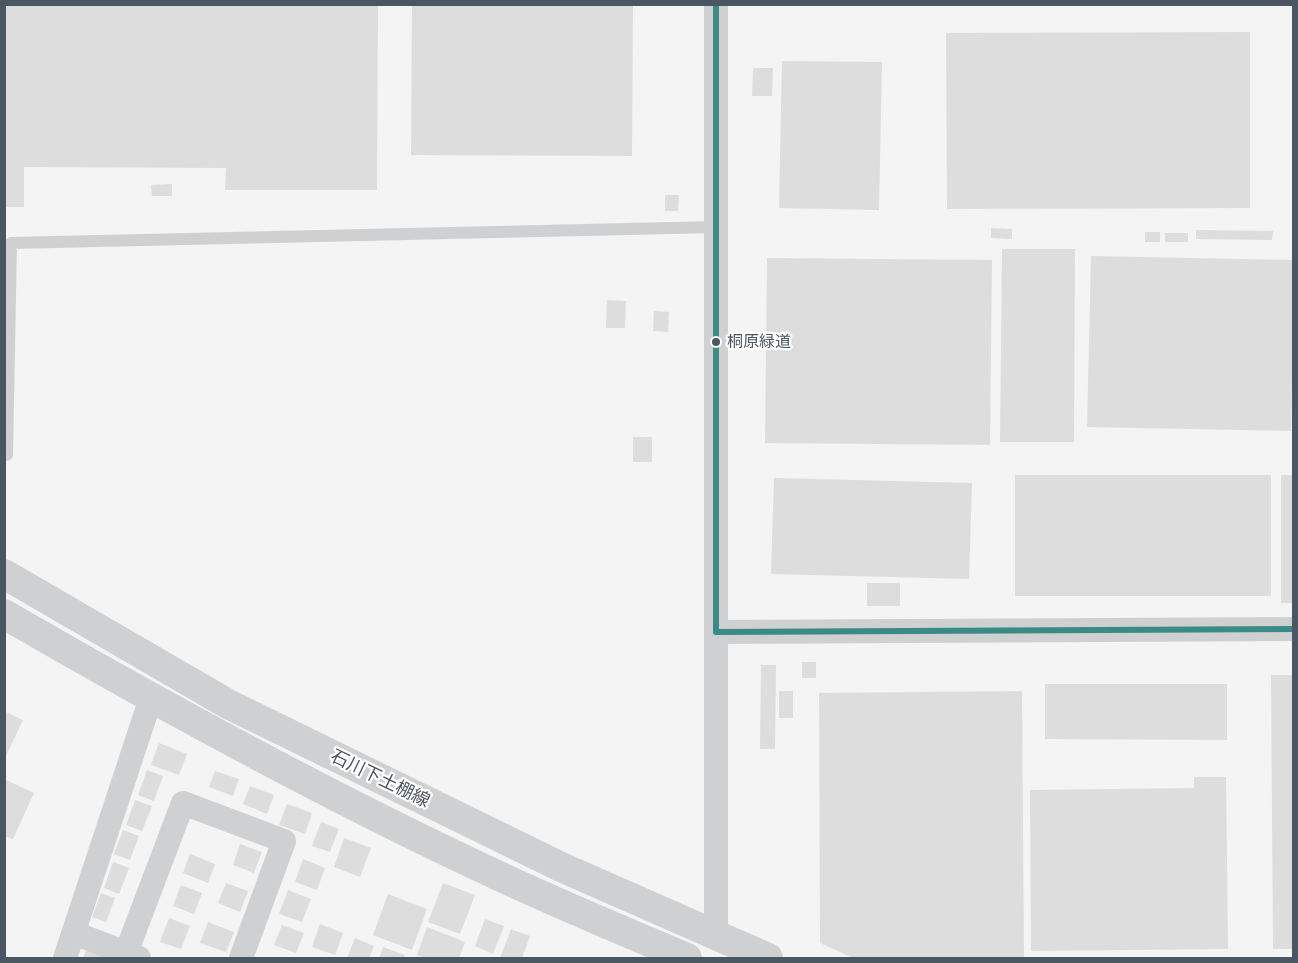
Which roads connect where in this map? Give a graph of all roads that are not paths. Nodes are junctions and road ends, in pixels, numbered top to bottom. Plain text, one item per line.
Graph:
1 (716, 4) edge
2 (716, 226) junction
3 (7, 454) dead end
4 (4, 574) edge
5 (4, 614) edge
6 (1293, 629) edge
7 (716, 632) junction
8 (151, 698) junction
9 (74, 933) junction
10 (716, 937) junction
11 (132, 956) edge
12 (65, 958) edge
13 (241, 958) edge
14 (687, 958) edge
15 (768, 958) edge

1 - 2 street
2 - 3 lane
2 - 7 street
4 - 10 street, 石川下土棚線
5 - 8 street, 石川下土棚線
6 - 7 street
7 - 10 street
8 - 9 street
8 - 14 street, 石川下土棚線
9 - 11 street
9 - 12 street
10 - 15 street, 石川下土棚線
11 - 13 street

